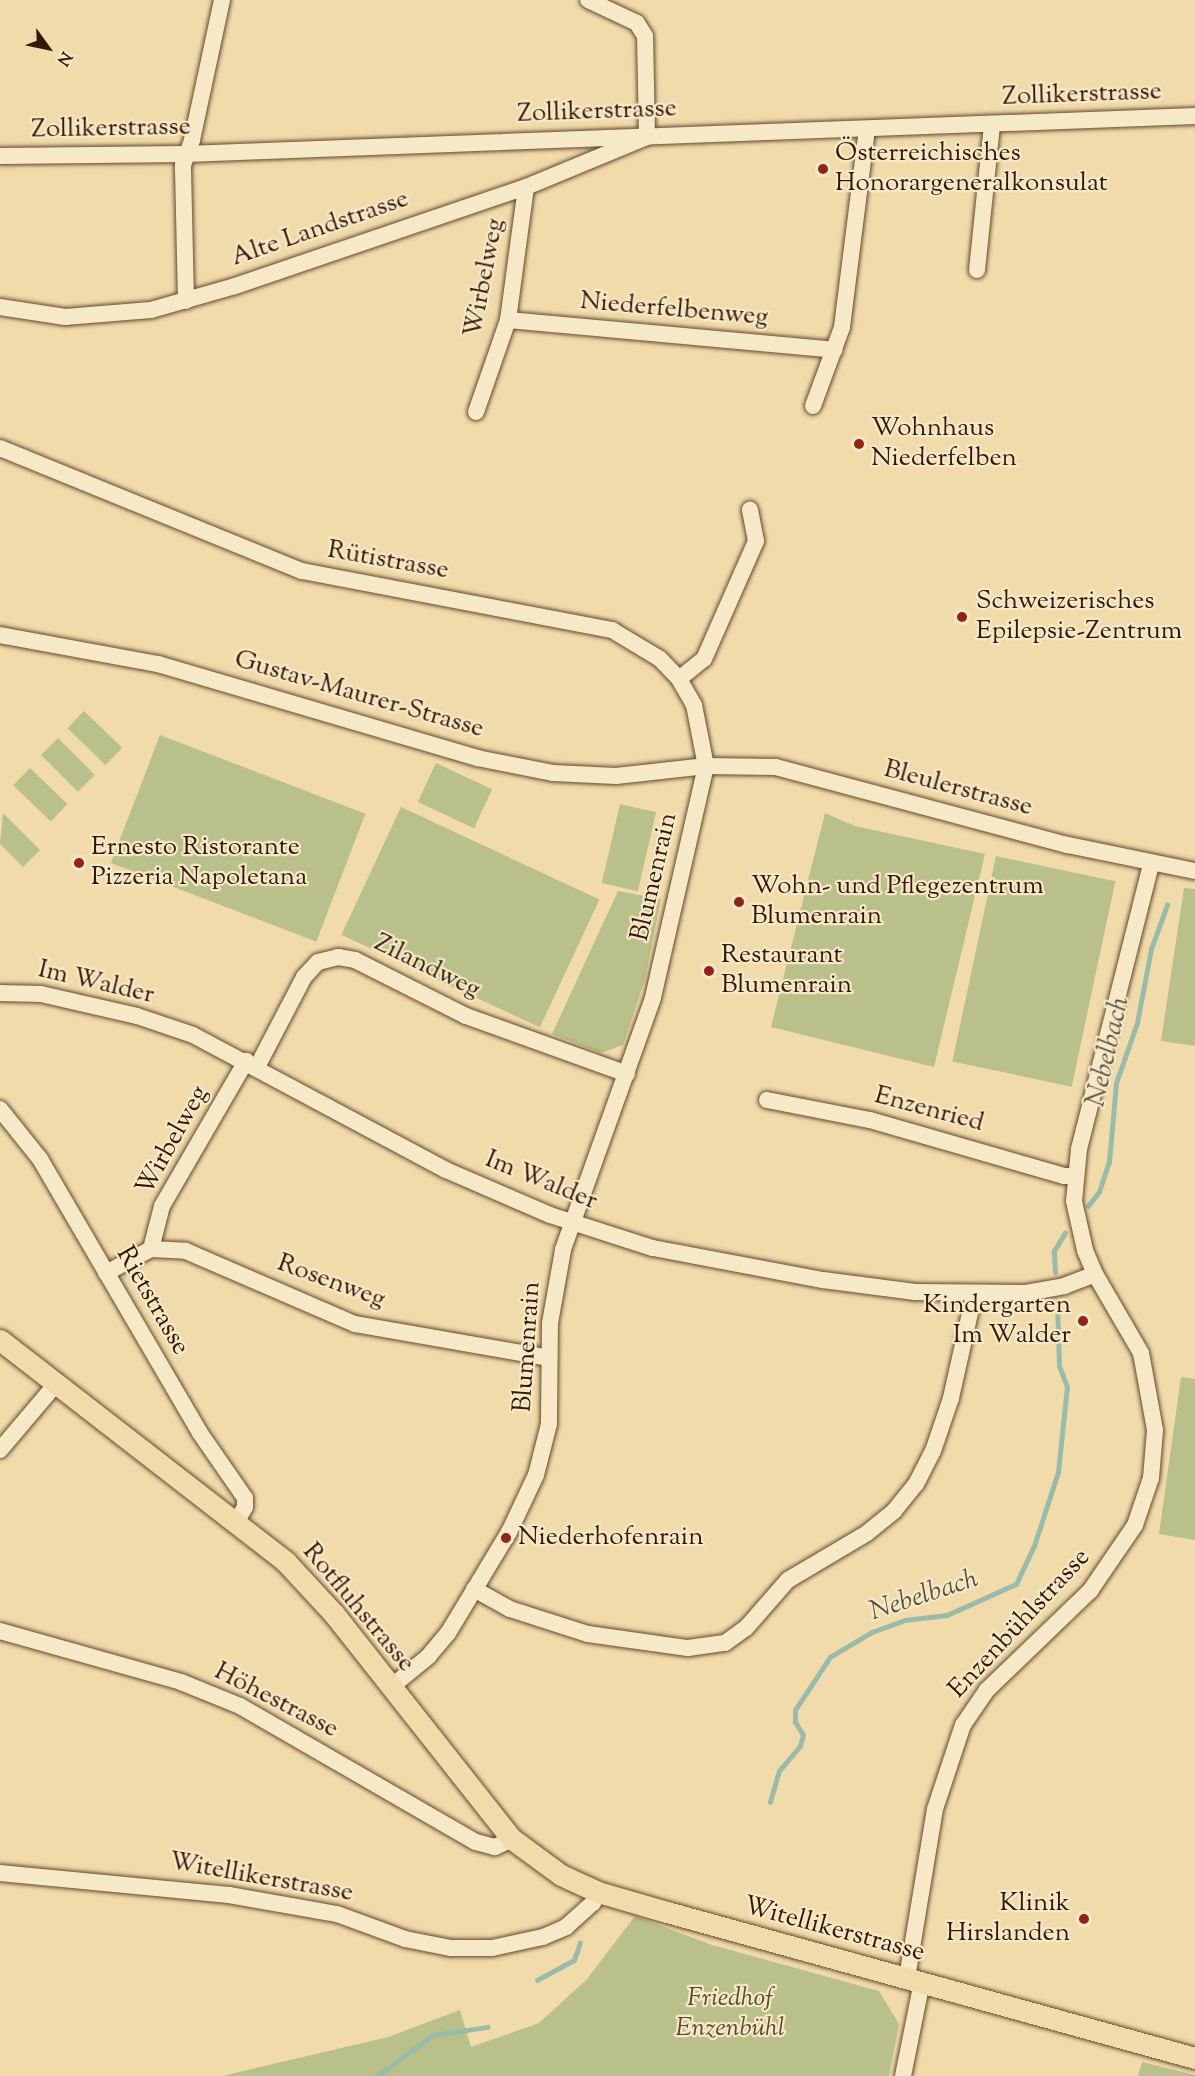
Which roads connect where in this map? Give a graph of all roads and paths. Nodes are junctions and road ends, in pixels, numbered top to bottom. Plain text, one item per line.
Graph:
1 (222, 0) edge
2 (588, 0) edge
3 (1195, 116) edge
4 (992, 124) junction
5 (867, 130) junction
6 (647, 137) junction
7 (186, 154) junction
8 (0, 156) edge
9 (525, 187) junction
10 (977, 270) dead end
11 (186, 301) junction
12 (0, 307) edge
13 (508, 320) junction
14 (835, 350) junction
15 (813, 406) dead end
16 (476, 412) dead end
17 (0, 448) edge
18 (750, 510) dead end
19 (0, 635) edge
20 (679, 679) junction
21 (706, 766) junction
22 (1151, 864) junction
23 (1195, 871) edge
24 (2, 987) edge
25 (252, 1064) junction
26 (627, 1074) junction
27 (767, 1100) dead end
28 (0, 1109) edge
29 (1075, 1176) junction
30 (572, 1222) junction
31 (151, 1250) junction
32 (106, 1272) junction
33 (1095, 1274) junction
34 (974, 1295) junction
35 (0, 1340) edge
36 (549, 1358) junction
37 (56, 1384) junction
38 (0, 1450) edge
39 (237, 1521) junction
40 (474, 1589) junction
41 (0, 1631) edge
42 (391, 1687) junction
43 (512, 1839) junction
44 (0, 1873) edge
45 (561, 1875) joint
46 (598, 1892) junction
47 (915, 1980) junction
48 (1195, 2058) edge
49 (903, 2076) edge

1 - 7 street
2 - 6 street
3 - 4 street, Zollikerstrasse
4 - 5 street, Zollikerstrasse
4 - 10 street
5 - 6 street, Zollikerstrasse
5 - 14 street
6 - 7 street, Zollikerstrasse
6 - 9 street, Alte Landstrasse
7 - 8 street, Zollikerstrasse
7 - 11 street
9 - 11 street, Alte Landstrasse
9 - 13 street, Wirbelweg
11 - 12 street, Alte Landstrasse
13 - 14 street, Niederfelbenweg
13 - 16 street, Wirbelweg
14 - 15 street
17 - 20 street, Rütistrasse
18 - 20 street
19 - 21 street, Gustav-Maurer-Strasse
20 - 21 street, Rütistrasse
21 - 22 street, Bleulerstrasse
21 - 26 street, Blumenrain
22 - 23 street, Bleulerstrasse
22 - 29 street, Enzenbühlstrasse
24 - 25 street, Im Walder
25 - 26 street, Zilandweg
25 - 30 street, Im Walder
25 - 31 street, Wirbelweg
26 - 30 street, Blumenrain
27 - 29 street, Enzenried
28 - 32 street, Rietstrasse
29 - 33 street, Enzenbühlstrasse
30 - 34 street, Im Walder
30 - 36 street, Blumenrain
31 - 32 street, Rosenweg
31 - 36 street, Rosenweg
32 - 39 street, Rietstrasse
33 - 34 street, Im Walder
33 - 47 street, Enzenbühlstrasse
34 - 40 street
35 - 37 main road, Rotfluhstrasse
36 - 40 street, Blumenrain
37 - 38 street
37 - 39 main road, Rotfluhstrasse
39 - 42 main road, Rotfluhstrasse
40 - 42 street, Blumenrain
41 - 43 street, Höhestrasse
42 - 43 main road, Rotfluhstrasse
43 - 45 main road, Rotfluhstrasse
44 - 46 street, Witellikerstrasse
45 - 46 main road, Witellikerstrasse
46 - 47 main road, Witellikerstrasse
47 - 48 main road, Witellikerstrasse
47 - 49 street, Enzenbühlstrasse

